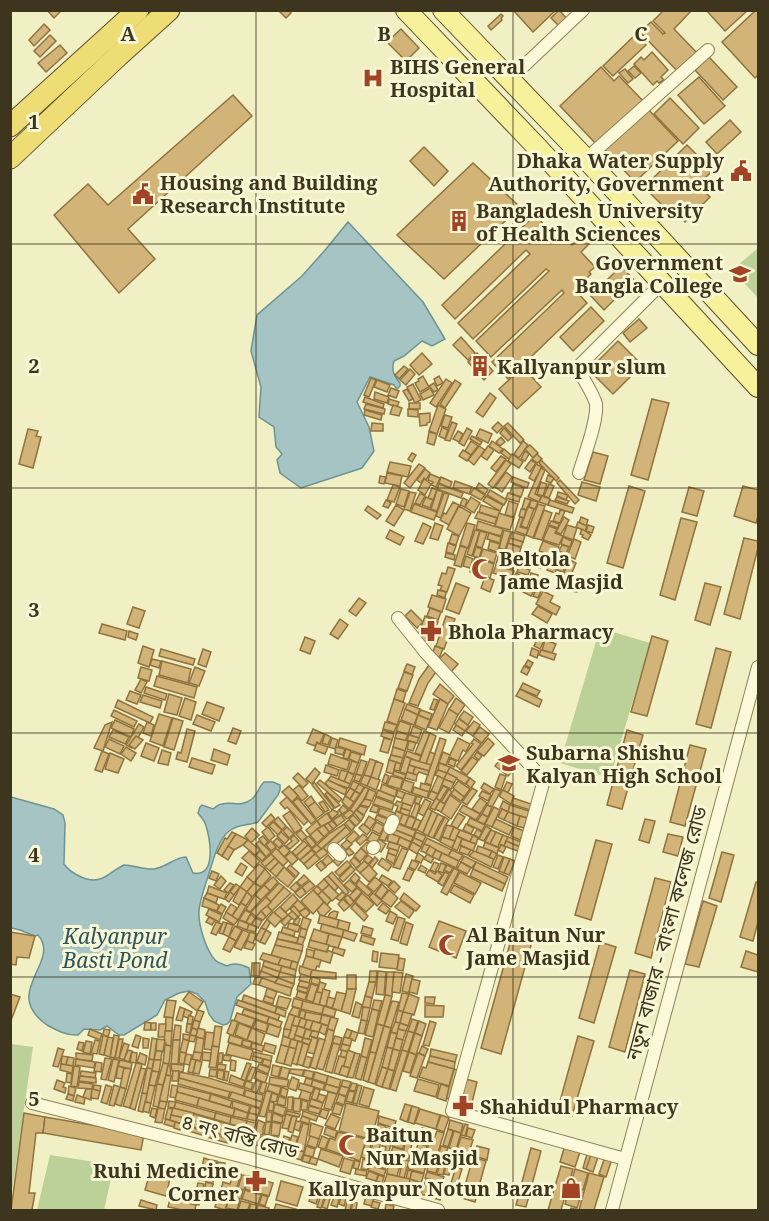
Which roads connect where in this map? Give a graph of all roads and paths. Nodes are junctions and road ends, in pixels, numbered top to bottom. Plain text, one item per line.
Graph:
1 (138, 10) edge
2 (169, 10) edge
3 (406, 10) edge
4 (443, 10) edge
5 (583, 10) edge
6 (708, 50) dead end
7 (510, 79) junction
8 (10, 126) edge
9 (10, 158) edge
10 (586, 159) junction
11 (662, 283) junction
12 (759, 345) edge
13 (759, 387) edge
14 (579, 473) dead end
15 (398, 618) dead end
16 (759, 667) edge
17 (32, 1103) dead end
18 (625, 1159) junction
19 (438, 1210) edge
20 (612, 1210) edge

1 - 8 highway
2 - 9 highway
3 - 11 main road
4 - 7 main road
5 - 7 street
6 - 10 street
7 - 10 main road
10 - 12 main road
11 - 13 main road
11 - 14 street
15 - 18 street
16 - 18 street, নতুন বাজার - বাংলা কলেজ রোড
17 - 19 street, ৪ নং বস্তি রোড
18 - 20 street, নতুন বাজার - বাংলা কলেজ রোড

